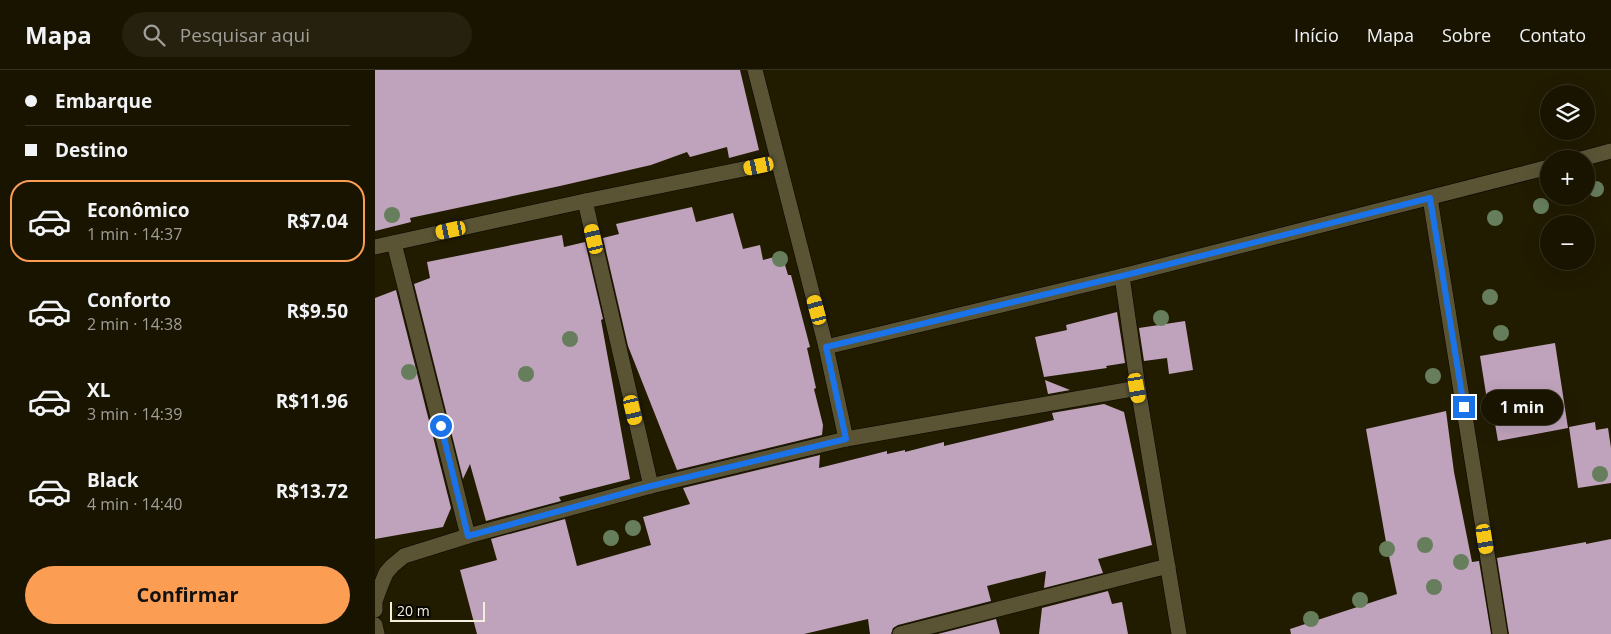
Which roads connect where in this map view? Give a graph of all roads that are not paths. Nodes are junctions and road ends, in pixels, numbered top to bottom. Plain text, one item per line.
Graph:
1 (755, 70) edge
2 (1611, 151) edge
3 (1595, 155) edge
4 (779, 162) junction
5 (1540, 169) edge
6 (1430, 198) junction
7 (585, 201) junction
8 (394, 243) junction
9 (375, 247) edge
10 (1122, 276) junction
11 (826, 347) junction
12 (1137, 388) junction
13 (846, 439) junction
14 (651, 486) junction
15 (468, 536) junction
16 (1168, 566) junction
17 (375, 610) edge
18 (375, 625) edge
19 (377, 634) edge
20 (900, 634) edge
21 (1179, 634) edge
22 (1500, 634) edge

1 - 4 street
2 - 3 street
4 - 7 street
4 - 11 street
5 - 6 street
6 - 10 street
6 - 22 street
7 - 8 street
7 - 14 street
8 - 9 street
8 - 15 street
10 - 11 street
10 - 12 street
11 - 13 street
12 - 13 street
12 - 16 street
13 - 14 street
14 - 15 street
15 - 17 street
16 - 20 street
16 - 21 street
18 - 19 street

